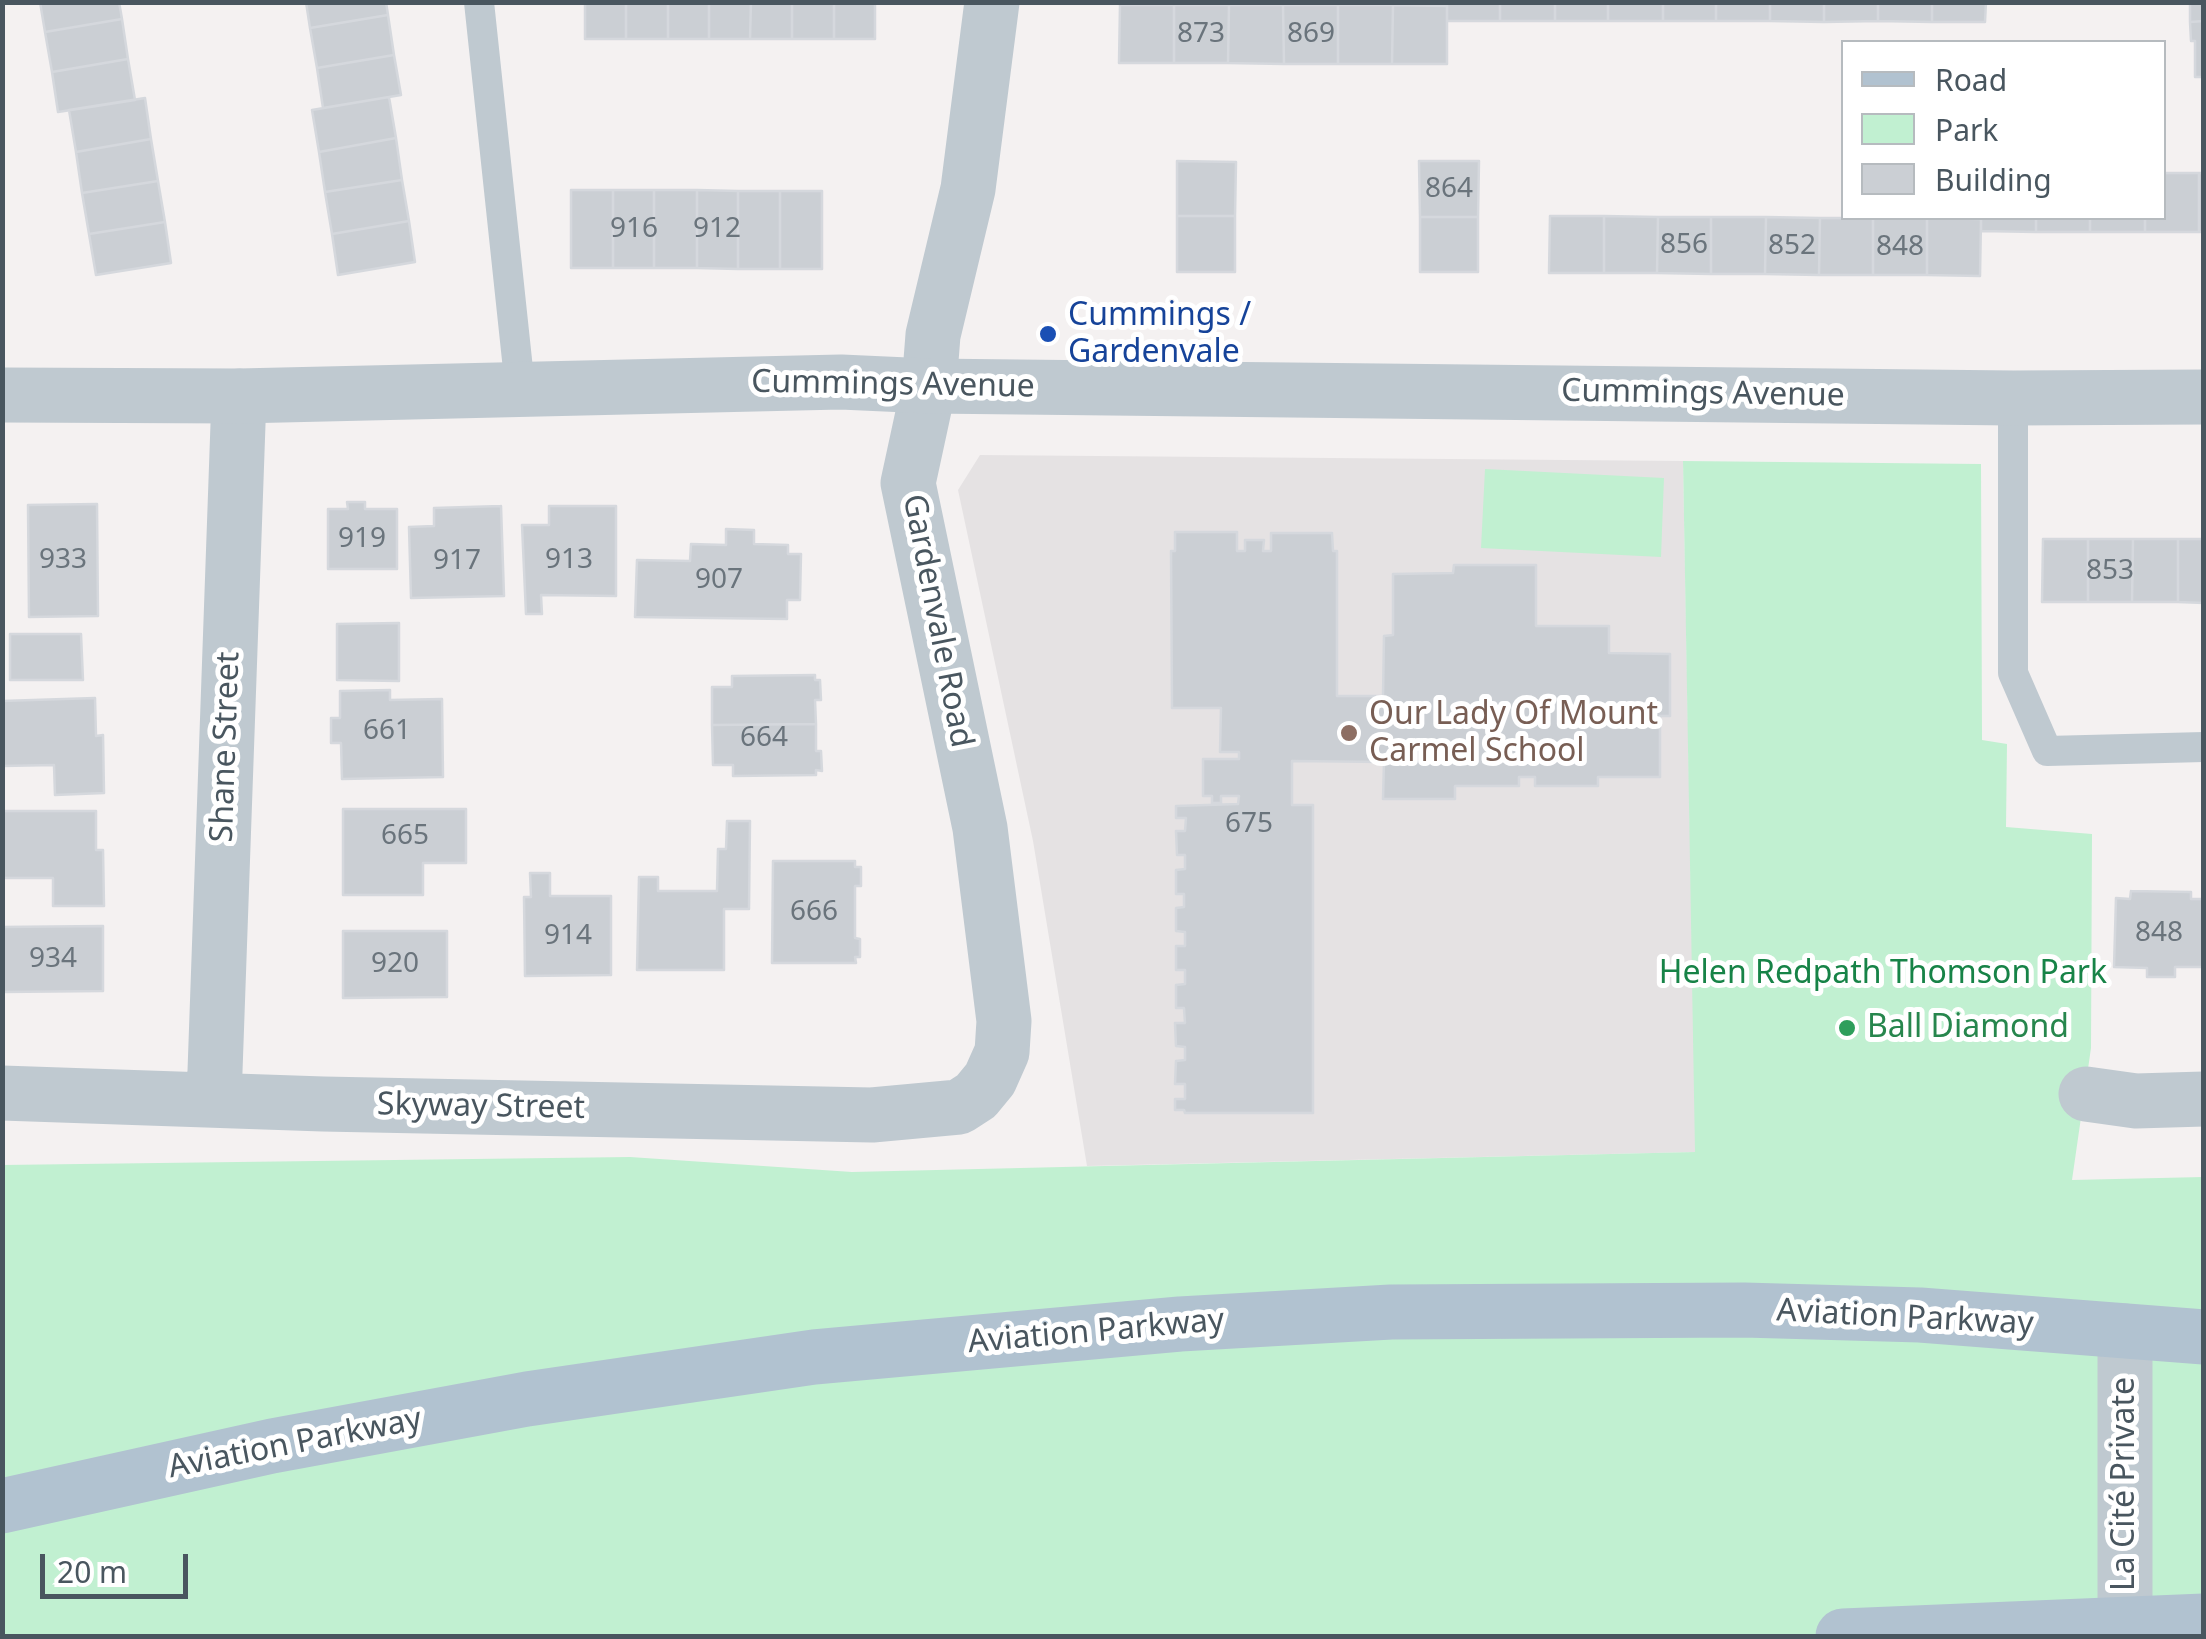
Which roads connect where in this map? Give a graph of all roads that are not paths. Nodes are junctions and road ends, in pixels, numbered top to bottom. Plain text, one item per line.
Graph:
1 (479, 2) edge
2 (992, 2) edge
3 (929, 386) junction
4 (520, 388) junction
5 (2, 396) edge
6 (239, 396) junction
7 (2204, 397) edge
8 (2013, 398) junction
9 (2204, 748) edge
10 (2, 1093) edge
11 (2086, 1094) dead end
12 (2204, 1099) edge
13 (214, 1100) junction
14 (959, 1107) joint
15 (2125, 1331) junction
16 (2204, 1337) edge
17 (2, 1506) edge
18 (2204, 1621) edge
19 (2125, 1630) edge
20 (1843, 1636) edge
21 (1857, 1636) edge

1 - 4 lane
2 - 3 street, Gardenvale Road
3 - 4 street, Cummings Avenue
3 - 8 street, Cummings Avenue
3 - 14 street, Gardenvale Road
4 - 6 street, Cummings Avenue
5 - 6 street, Cummings Avenue
6 - 13 street, Shane Street
7 - 8 street, Cummings Avenue
8 - 9 lane
10 - 13 street, Skyway Street
11 - 12 street
13 - 14 street, Skyway Street
15 - 16 main road, Aviation Parkway
15 - 17 main road, Aviation Parkway
15 - 19 street, La Cité Private
18 - 19 main road
19 - 21 main road
20 - 21 main road

